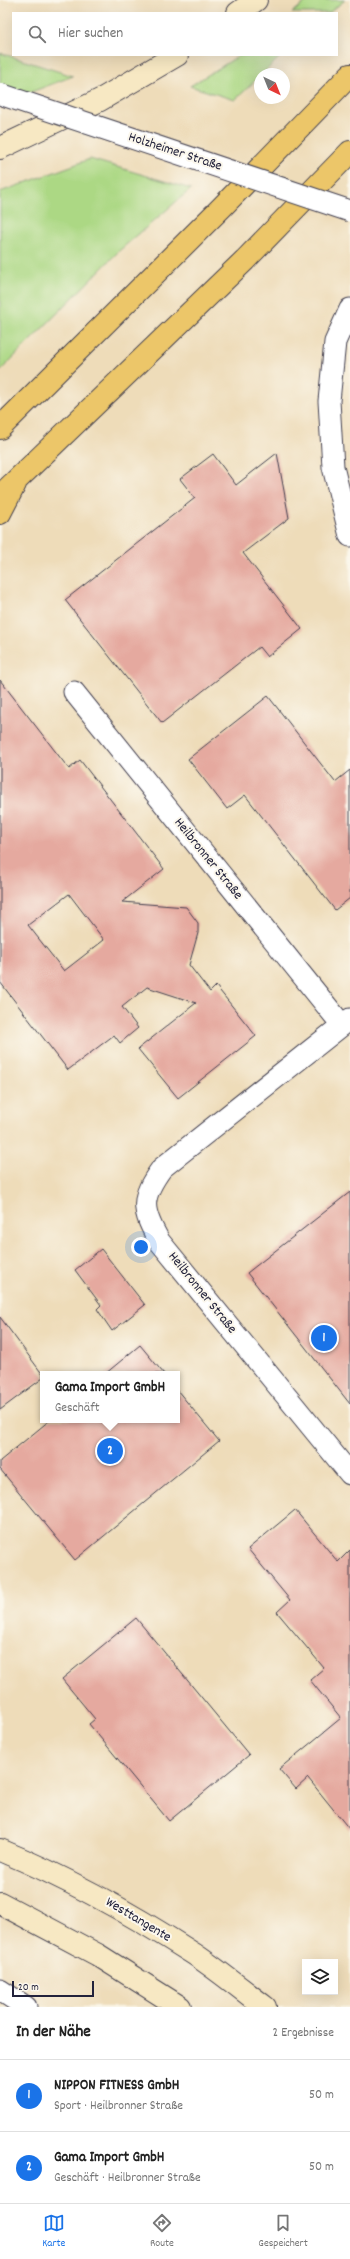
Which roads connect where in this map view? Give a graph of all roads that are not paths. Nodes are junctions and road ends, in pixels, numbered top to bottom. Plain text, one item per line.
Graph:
1 (256, 0) edge
2 (239, 12) edge
3 (175, 56) edge
4 (350, 75) edge
5 (0, 94) edge
6 (0, 148) edge
7 (350, 152) edge
8 (350, 211) edge
9 (350, 309) edge
10 (0, 428) edge
11 (18, 479) junction
12 (0, 496) edge
13 (0, 514) edge
14 (350, 536) edge
15 (74, 692) dead end
16 (346, 1022) edge
17 (350, 1474) edge
18 (0, 1850) edge
19 (0, 1903) edge
20 (0, 1990) edge
21 (26, 2007) edge
22 (180, 2007) edge
23 (265, 2007) edge

1 - 2 main road
3 - 6 main road
4 - 10 highway
5 - 8 street, Holzheimer Straße, bridge
7 - 11 highway
9 - 14 street
11 - 12 highway
11 - 13 highway
15 - 16 street, Heilbronner Straße
16 - 17 street, Heilbronner Straße
18 - 23 main road, Westtangente
19 - 22 main road
20 - 21 street

